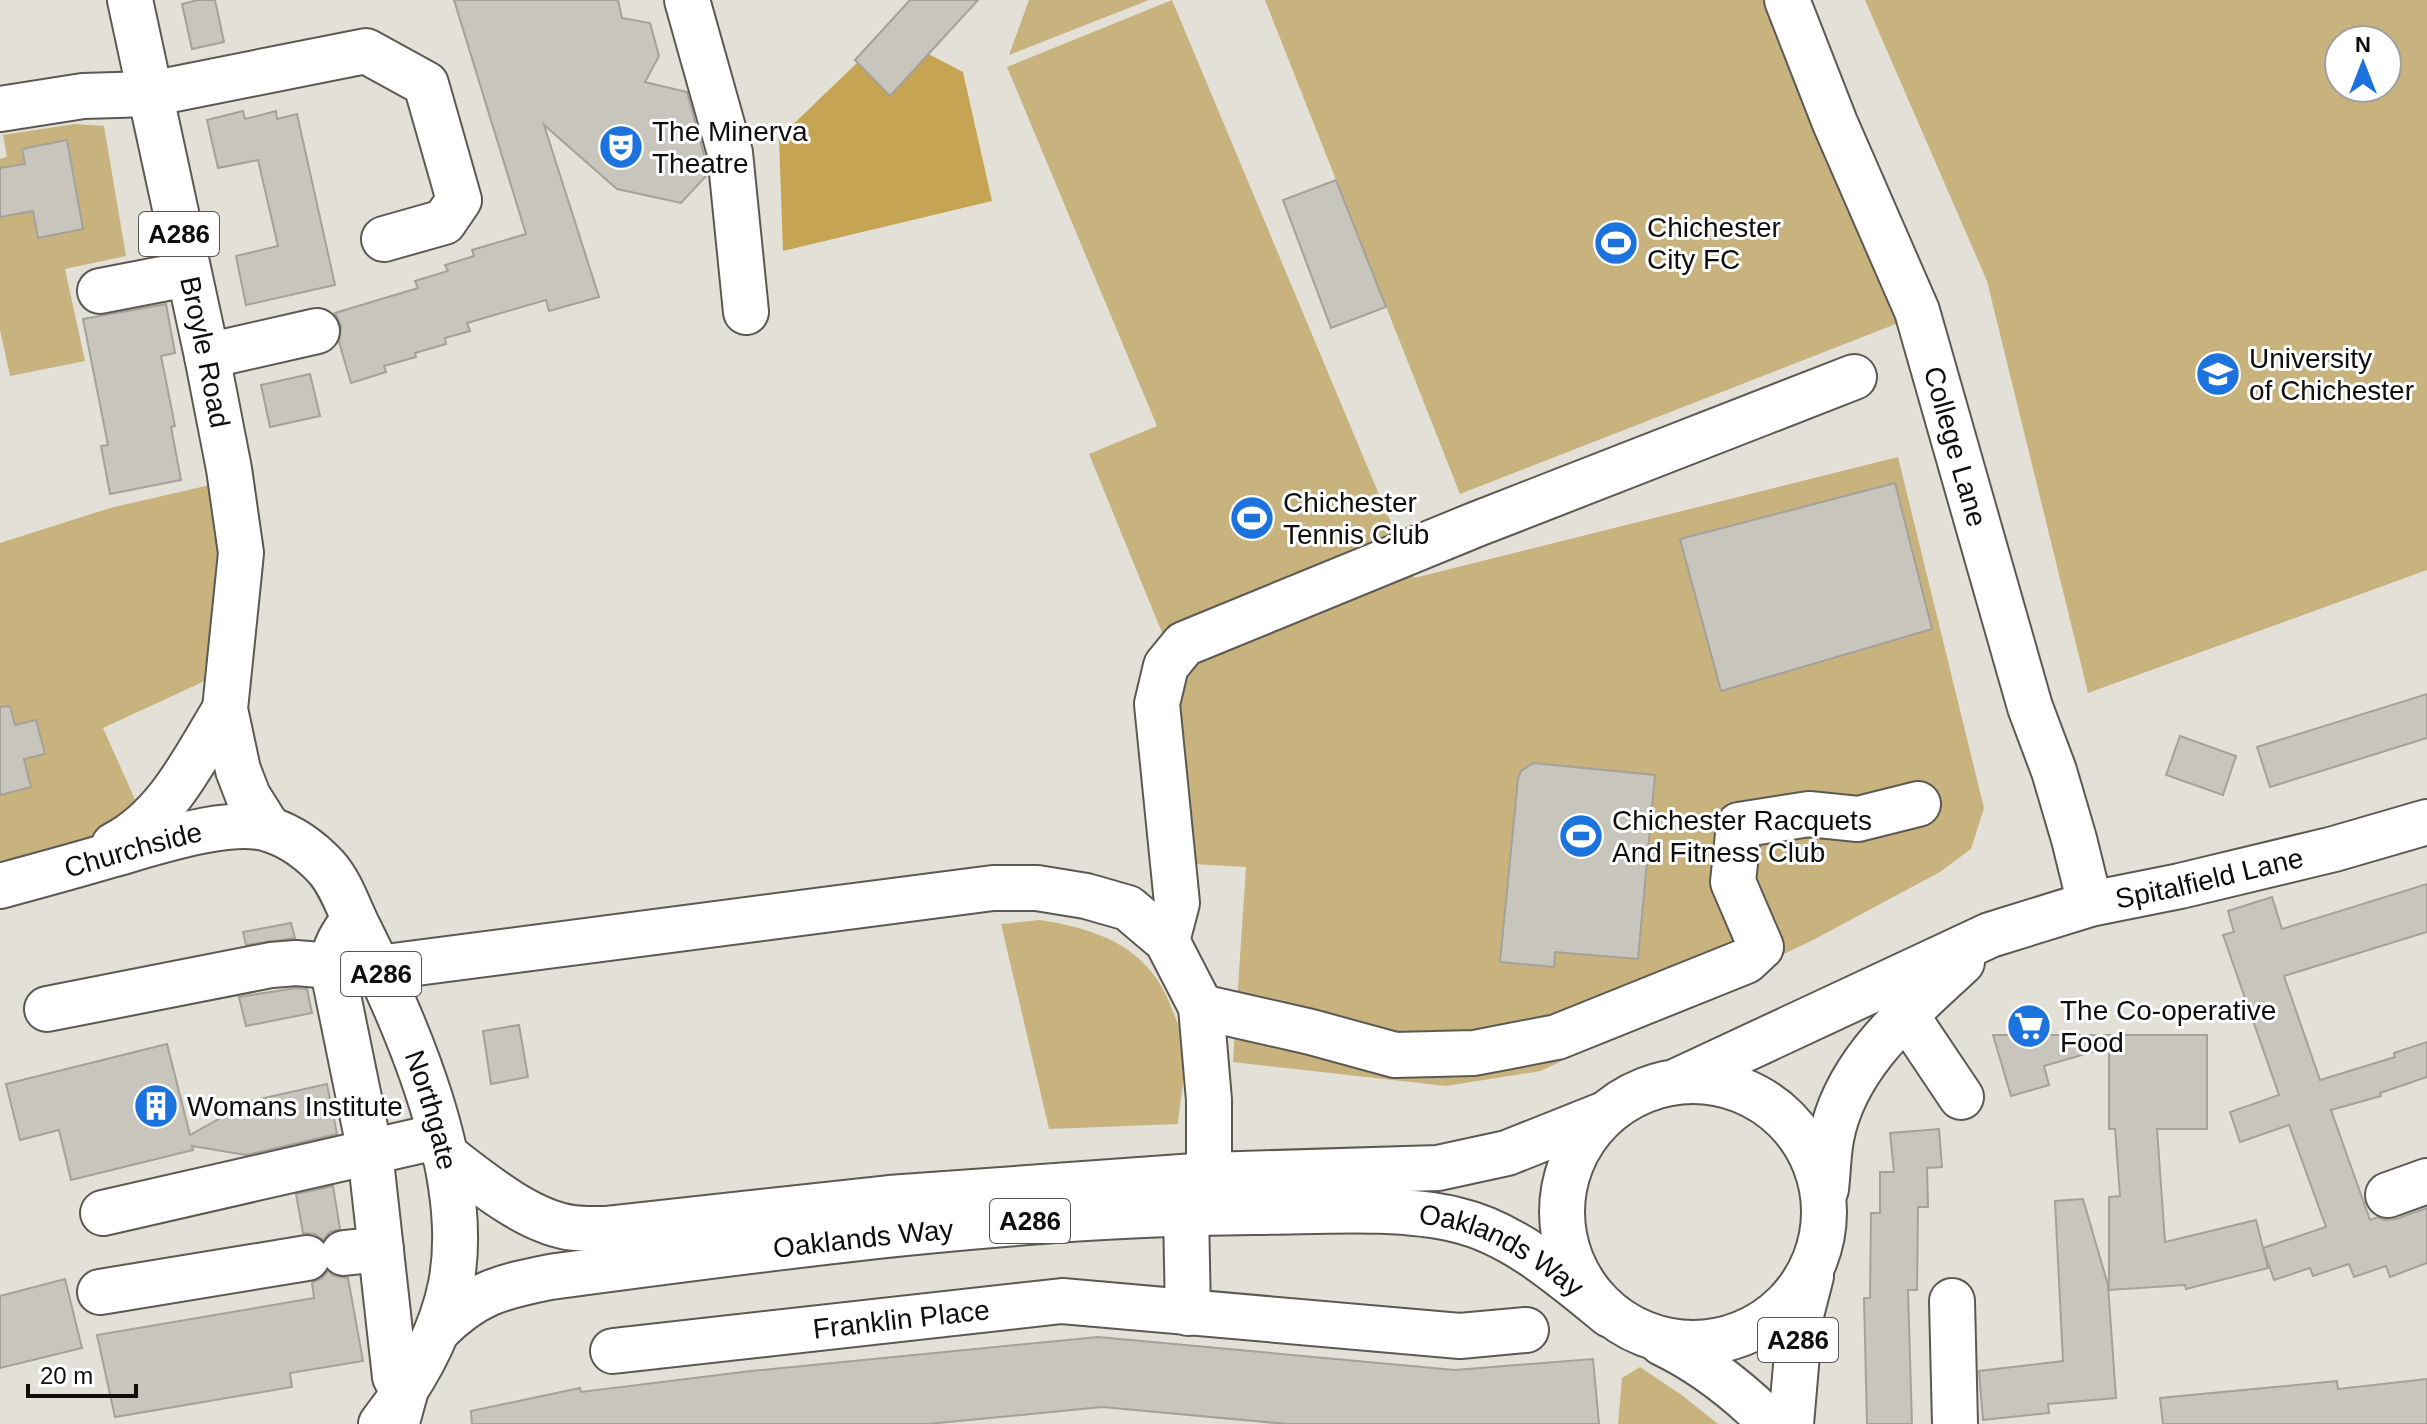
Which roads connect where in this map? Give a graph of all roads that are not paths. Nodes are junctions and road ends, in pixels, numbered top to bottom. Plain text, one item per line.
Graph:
1 (130, 0) edge
2 (687, 0) edge
3 (1787, 0) edge
4 (150, 94) junction
5 (0, 109) edge
6 (384, 239) dead end
7 (188, 274) junction
8 (100, 291) dead end
9 (746, 312) dead end
10 (317, 331) dead end
11 (207, 356) junction
12 (1854, 377) dead end
13 (225, 709) junction
14 (1918, 804) dead end
15 (2427, 822) edge
16 (268, 828) junction
17 (77, 865) junction
18 (0, 886) edge
19 (2090, 904) junction
20 (354, 919) junction
21 (1990, 935) junction
22 (1167, 941) junction
23 (332, 966) junction
24 (378, 968) junction
25 (1201, 1007) junction
26 (47, 1009) dead end
27 (1906, 1015) junction
28 (1675, 1082) junction
29 (1961, 1097) dead end
30 (1605, 1114) junction
31 (442, 1145) junction
32 (370, 1152) junction
33 (1209, 1175) junction
34 (103, 1213) dead end
35 (1186, 1213) junction
36 (1825, 1213) junction
37 (344, 1253) junction
38 (1816, 1258) junction
39 (100, 1292) dead end
40 (1952, 1301) dead end
41 (1188, 1313) junction
42 (1610, 1315) junction
43 (438, 1330) junction
44 (1526, 1330) dead end
45 (1647, 1336) junction
46 (613, 1351) dead end
47 (394, 1414) edge
48 (1772, 1424) edge
49 (1791, 1424) edge
50 (1955, 1424) edge

1 - 4 main road, Broyle Road / A286
2 - 9 main road
3 - 19 main road, College Lane
4 - 5 main road
4 - 6 main road
4 - 7 main road, Broyle Road / A286
7 - 8 main road
7 - 11 main road, Broyle Road / A286
10 - 11 main road
11 - 13 main road, Broyle Road / A286
12 - 22 main road
13 - 16 main road, Broyle Road / A286
13 - 17 main road, Broyle Road / A286
14 - 25 main road
15 - 19 main road, Spitalfield Lane
16 - 17 main road, Churchside / A286
16 - 20 main road, Northgate / A286
17 - 18 main road, Churchside / A286
19 - 21 main road, Spitalfield Lane
20 - 23 main road
20 - 24 main road, Northgate / A286
21 - 27 main road, Spitalfield Lane
21 - 28 main road, Spitalfield Lane
22 - 24 main road
22 - 25 main road
23 - 26 main road
23 - 32 main road
24 - 31 main road, Northgate / A286
25 - 33 main road
27 - 29 main road
27 - 36 main road, Spitalfield Lane
28 - 30 main road
28 - 36 main road
30 - 33 main road, Oaklands Way / A286
30 - 42 main road
31 - 32 main road
31 - 33 main road, Oaklands Way / A286
31 - 43 main road, Northgate / A286
32 - 34 main road
32 - 37 main road
35 - 41 main road
35 - 42 main road, Oaklands Way / A286
35 - 43 main road, Oaklands Way / A286
36 - 38 main road
37 - 39 main road
37 - 47 main road
38 - 45 main road
38 - 49 main road, A286
40 - 50 main road
41 - 44 main road, Franklin Place
41 - 46 main road, Franklin Place
42 - 45 main road
43 - 47 main road, Northgate / A286
45 - 48 main road, A286

